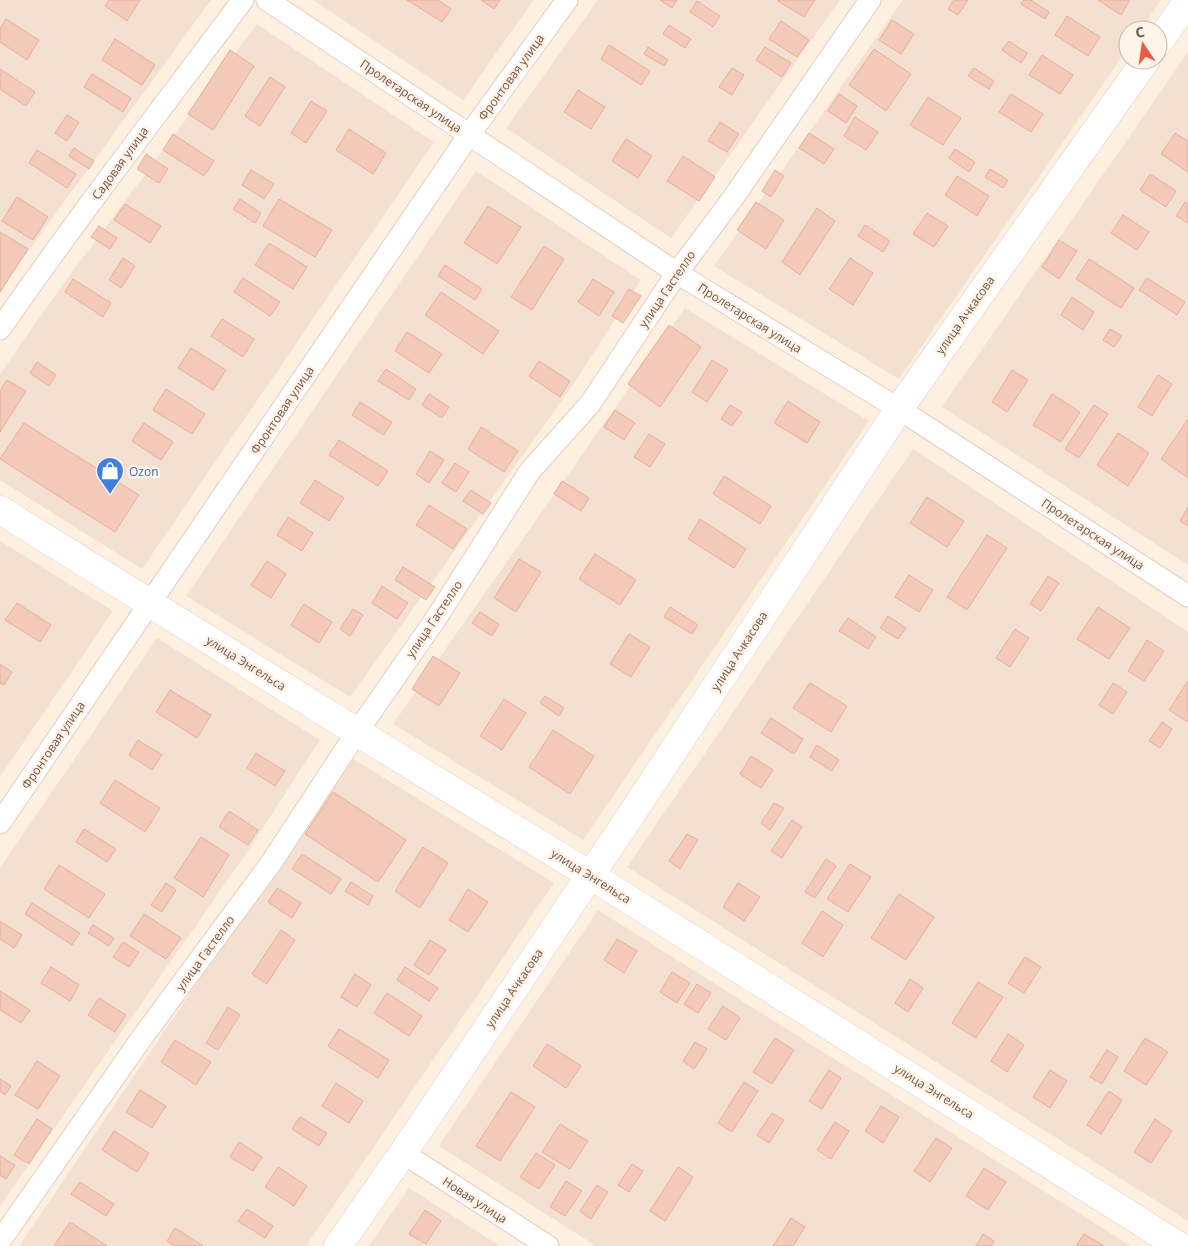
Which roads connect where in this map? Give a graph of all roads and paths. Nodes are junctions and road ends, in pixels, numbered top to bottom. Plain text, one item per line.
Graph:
1 (243, 0) edge
2 (267, 0) edge
3 (566, 0) edge
4 (870, 0) edge
5 (1188, 1) edge
6 (1168, 29) edge
7 (1139, 70) edge
8 (469, 135) junction
9 (677, 273) junction
10 (0, 329) edge
11 (899, 409) junction
12 (0, 510) edge
13 (1188, 596) edge
14 (150, 604) junction
15 (357, 732) junction
16 (0, 823) edge
17 (590, 875) junction
18 (403, 1153) junction
19 (0, 1241) edge
20 (338, 1246) edge
21 (548, 1246) edge
22 (1179, 1246) edge

1 - 10 street, Садовая улица
2 - 8 street, Пролетарская улица
3 - 8 street, Фронтовая улица
4 - 9 street, улица Гастелло
5 - 6 street
7 - 11 street, улица Ачкасова
8 - 9 street, Пролетарская улица
8 - 14 street, Фронтовая улица
9 - 11 street, Пролетарская улица
9 - 15 street, улица Гастелло
11 - 13 street, Пролетарская улица
11 - 17 street, улица Ачкасова
12 - 14 street, улица Энгельса
14 - 15 street, улица Энгельса
14 - 16 street, Фронтовая улица
15 - 17 street, улица Энгельса
15 - 19 street, улица Гастелло
17 - 18 street, улица Ачкасова
17 - 22 street, улица Энгельса
18 - 20 street, улица Ачкасова
18 - 21 street, Новая улица

